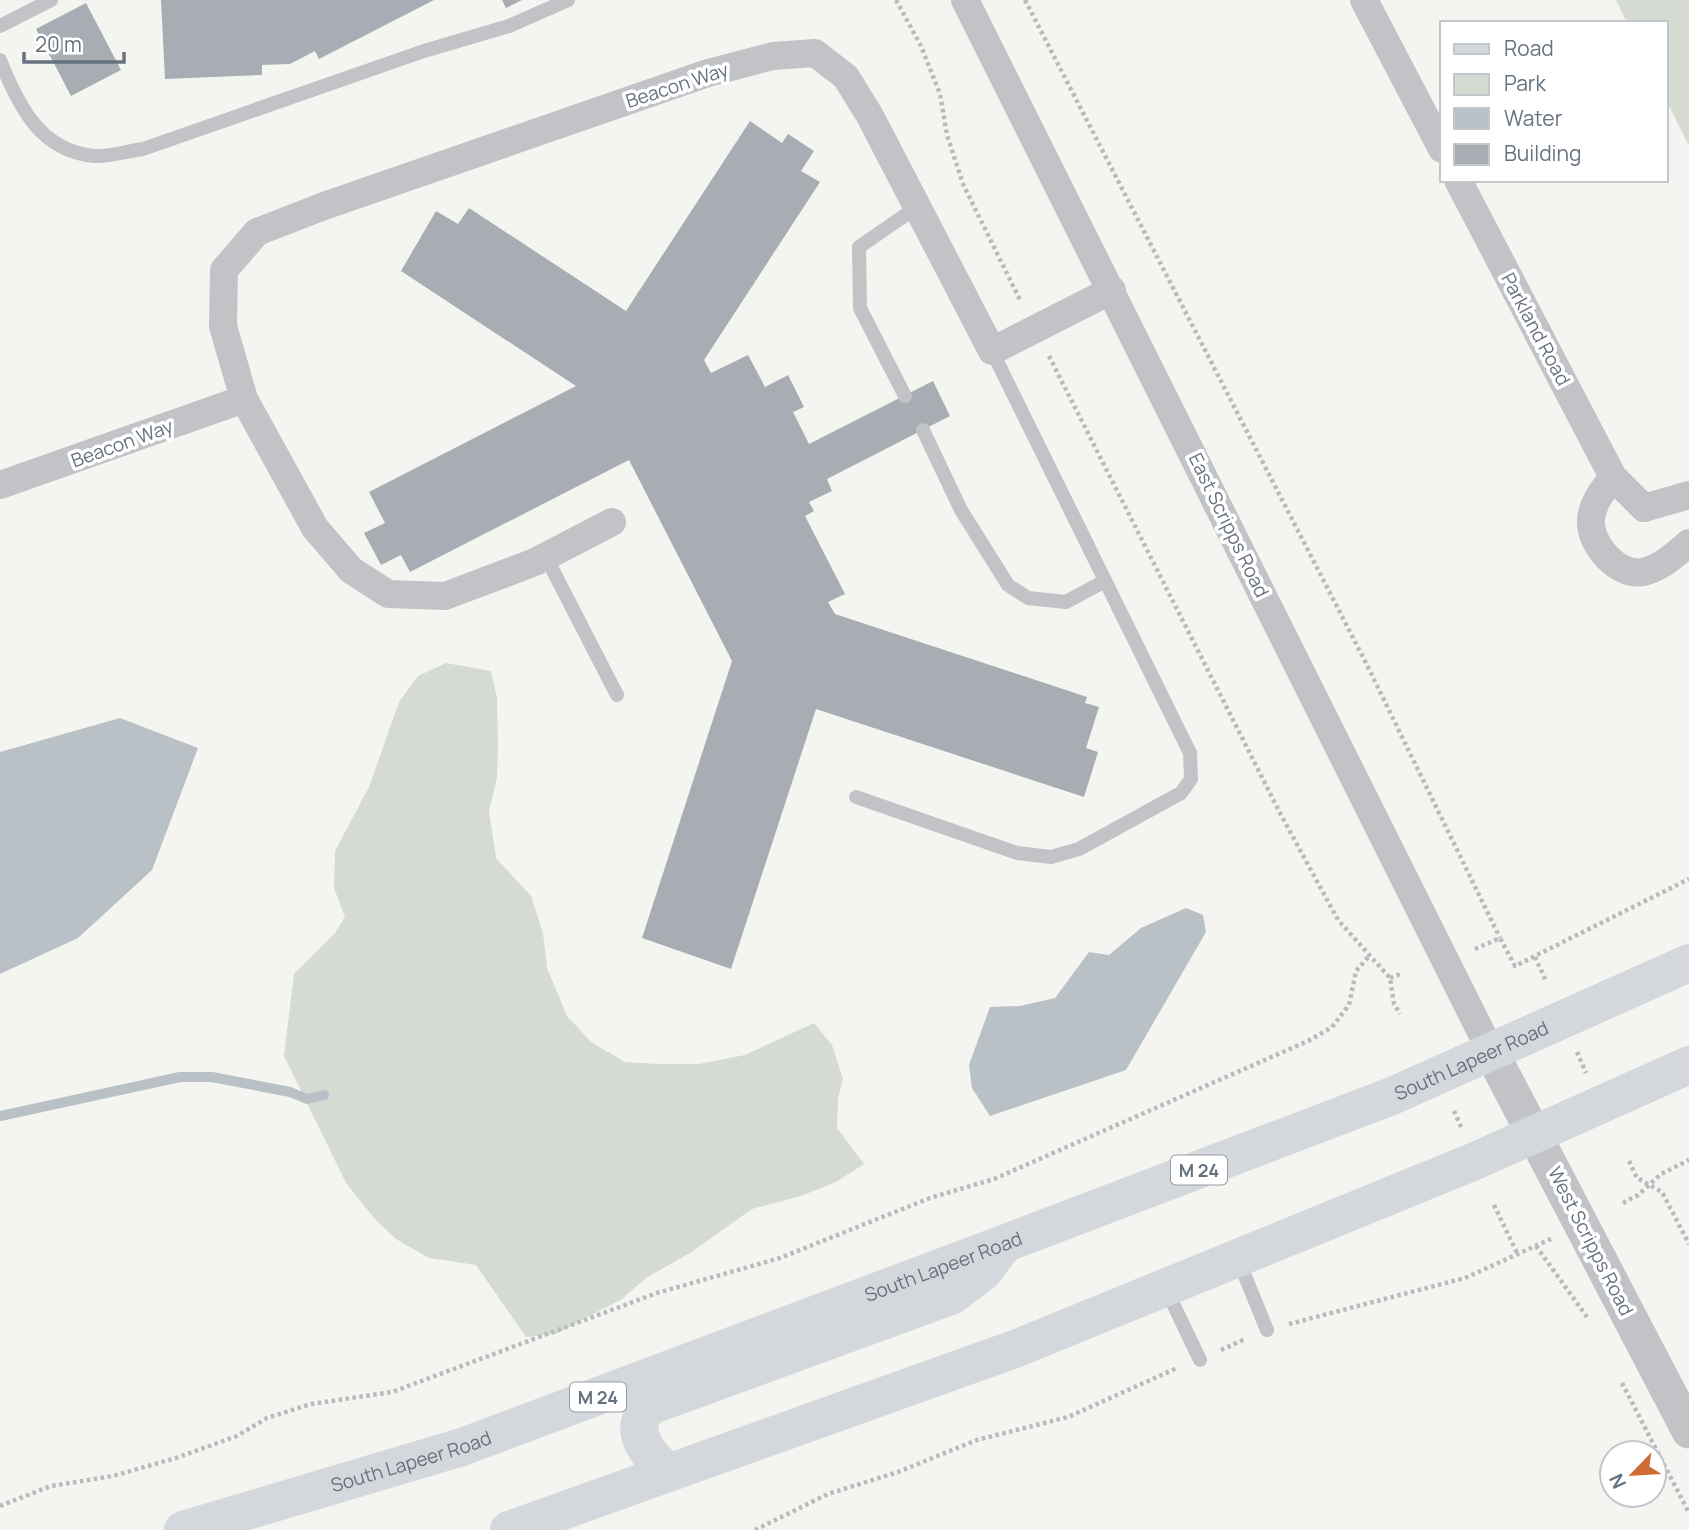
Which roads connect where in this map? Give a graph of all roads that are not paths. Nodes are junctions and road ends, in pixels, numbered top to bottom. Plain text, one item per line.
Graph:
1 (51, 0) edge
2 (568, 0) edge
3 (1364, 0) edge
4 (969, 1) edge
5 (0, 26) edge
6 (0, 60) edge
7 (1440, 145) edge
8 (1459, 182) edge
9 (917, 207) junction
10 (1112, 290) junction
11 (992, 351) junction
12 (905, 396) dead end
13 (244, 398) junction
14 (922, 430) dead end
15 (1613, 477) junction
16 (0, 485) edge
17 (1687, 504) edge
18 (612, 522) dead end
19 (1689, 543) edge
20 (545, 557) junction
21 (1105, 580) junction
22 (617, 695) dead end
23 (856, 797) dead end
24 (1689, 962) edge
25 (1491, 1052) junction
26 (1689, 1065) edge
27 (1537, 1135) junction
28 (1006, 1243) junction
29 (1237, 1258) junction
30 (1165, 1287) junction
31 (1267, 1330) road end
32 (1200, 1360) road end
33 (1689, 1431) edge
34 (670, 1472) junction
35 (183, 1530) edge
36 (509, 1530) edge

1 - 5 lane
2 - 6 lane
3 - 7 street
4 - 10 street, East Scripps Road
8 - 15 street, Parkland Road
9 - 11 street, Beacon Way
9 - 12 lane
9 - 13 street, Beacon Way
10 - 11 street
10 - 25 street, East Scripps Road
11 - 21 lane
13 - 16 street, Beacon Way
13 - 20 street, Beacon Way
14 - 21 lane
15 - 17 street, Parkland Road
15 - 19 street
18 - 20 street, Beacon Way
20 - 22 lane
21 - 23 lane
24 - 25 main road, South Lapeer Road / M 24
25 - 27 street, West Scripps Road
25 - 28 main road, South Lapeer Road / M 24
26 - 27 main road
27 - 29 main road
27 - 33 street, West Scripps Road
28 - 34 main road
28 - 35 main road, South Lapeer Road / M 24
29 - 30 main road
29 - 31 lane
30 - 32 lane
30 - 34 main road
34 - 36 main road

